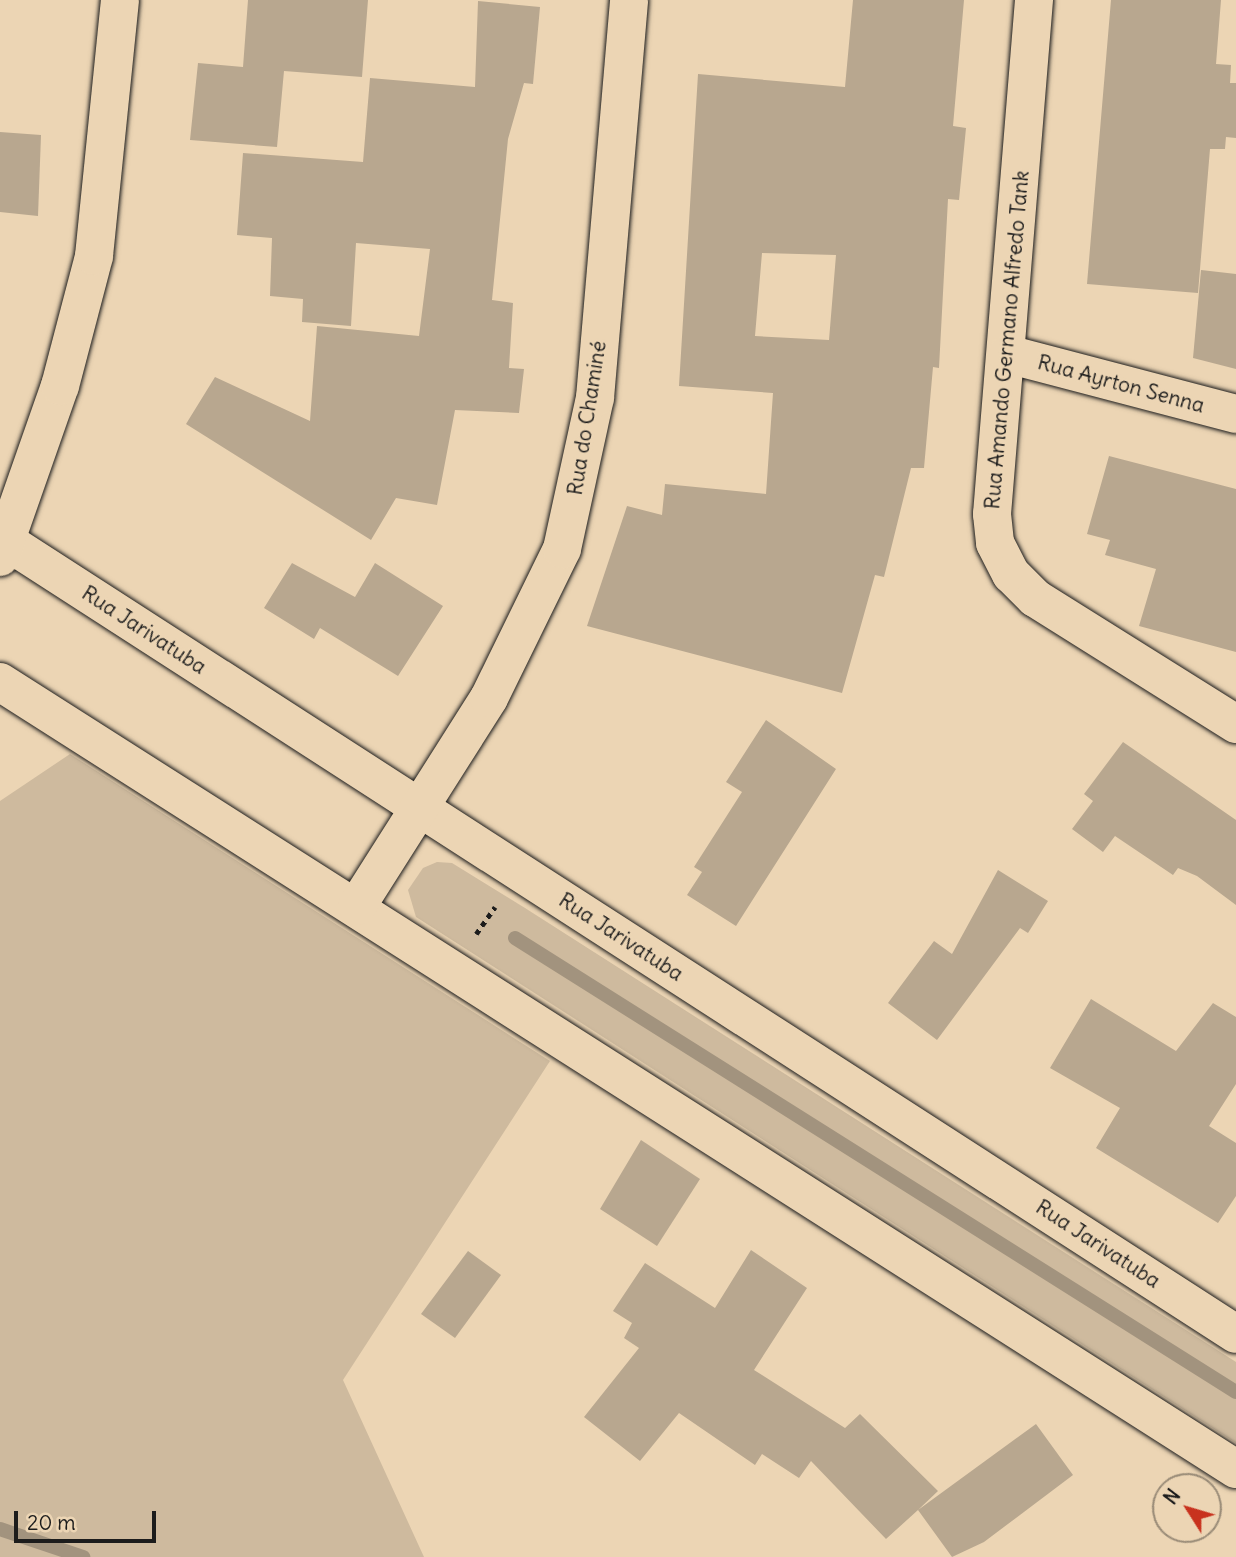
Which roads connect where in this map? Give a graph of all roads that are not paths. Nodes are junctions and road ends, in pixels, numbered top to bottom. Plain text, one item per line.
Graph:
1 (120, 0) edge
2 (629, 0) edge
3 (1034, 0) edge
4 (1007, 354) junction
5 (1236, 414) edge
6 (3, 549) edge
7 (2, 684) edge
8 (1236, 724) edge
9 (422, 809) junction
10 (357, 906) junction
11 (1236, 1334) edge
12 (1236, 1469) edge

1 - 6 street
2 - 9 street, Rua do Chaminé
3 - 4 street, Rua Amando Germano Alfredo Tank
4 - 5 street, Rua Ayrton Senna
4 - 8 street, Rua Amando Germano Alfredo Tank
6 - 9 street, Rua Jarivatuba
7 - 10 street
9 - 10 street, Rua do Chaminé
9 - 11 street, Rua Jarivatuba
10 - 12 street

